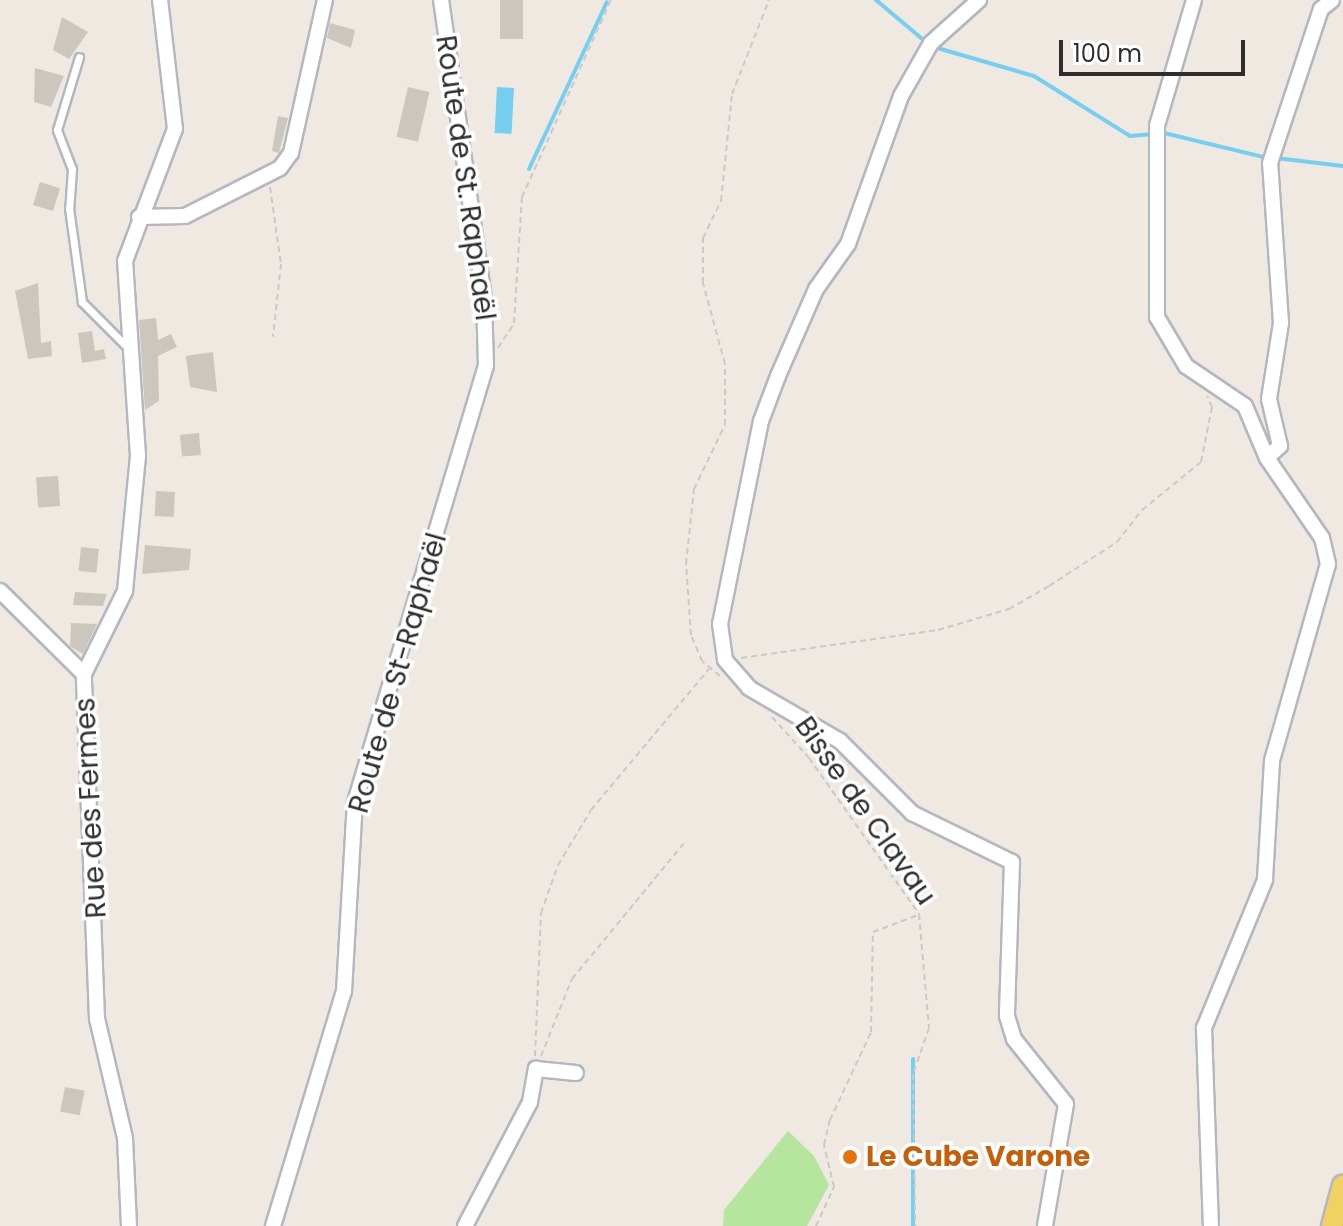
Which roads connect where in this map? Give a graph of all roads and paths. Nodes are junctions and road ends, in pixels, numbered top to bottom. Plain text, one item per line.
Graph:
1 (160, 0) edge
2 (325, 0) edge
3 (441, 0) edge
4 (611, 0) edge
5 (769, 0) edge
6 (979, 0) edge
7 (1194, 0) edge
8 (1332, 0) edge
9 (79, 57) dead end
10 (268, 178) junction
11 (139, 217) junction
12 (273, 337) dead end
13 (131, 351) junction
14 (488, 356) junction
15 (1198, 386) dead end
16 (1267, 458) junction
17 (0, 591) edge
18 (725, 660) junction
19 (710, 668) junction
20 (84, 674) junction
21 (727, 683) dead end
22 (768, 714) dead end
23 (684, 843) dead end
24 (919, 914) junction
25 (536, 1069) junction
26 (576, 1073) dead end
27 (1343, 1185) edge
28 (129, 1226) edge
29 (273, 1226) edge
30 (465, 1226) edge
31 (816, 1226) edge
32 (915, 1226) edge
33 (1045, 1226) edge
34 (1211, 1226) edge
35 (1332, 1226) edge

1 - 11 street, Rue des Fermes
2 - 10 street
3 - 14 street, Route de St. Raphaël
4 - 14 path
5 - 19 path
6 - 18 street
7 - 16 street
8 - 16 street
9 - 13 lane
10 - 11 street
10 - 12 path
11 - 13 street, Rue des Fermes
13 - 20 street, Rue des Fermes
14 - 29 street, Route de St-Raphaël
15 - 18 path
16 - 34 street
17 - 20 street
18 - 19 path
18 - 33 street
19 - 21 path
19 - 25 path
20 - 28 street, Rue des Fermes
22 - 24 path, Bisse de Clavau
23 - 25 path
24 - 31 path
24 - 32 path, Bisse de Clavau
25 - 26 street
25 - 30 street
27 - 35 main road

